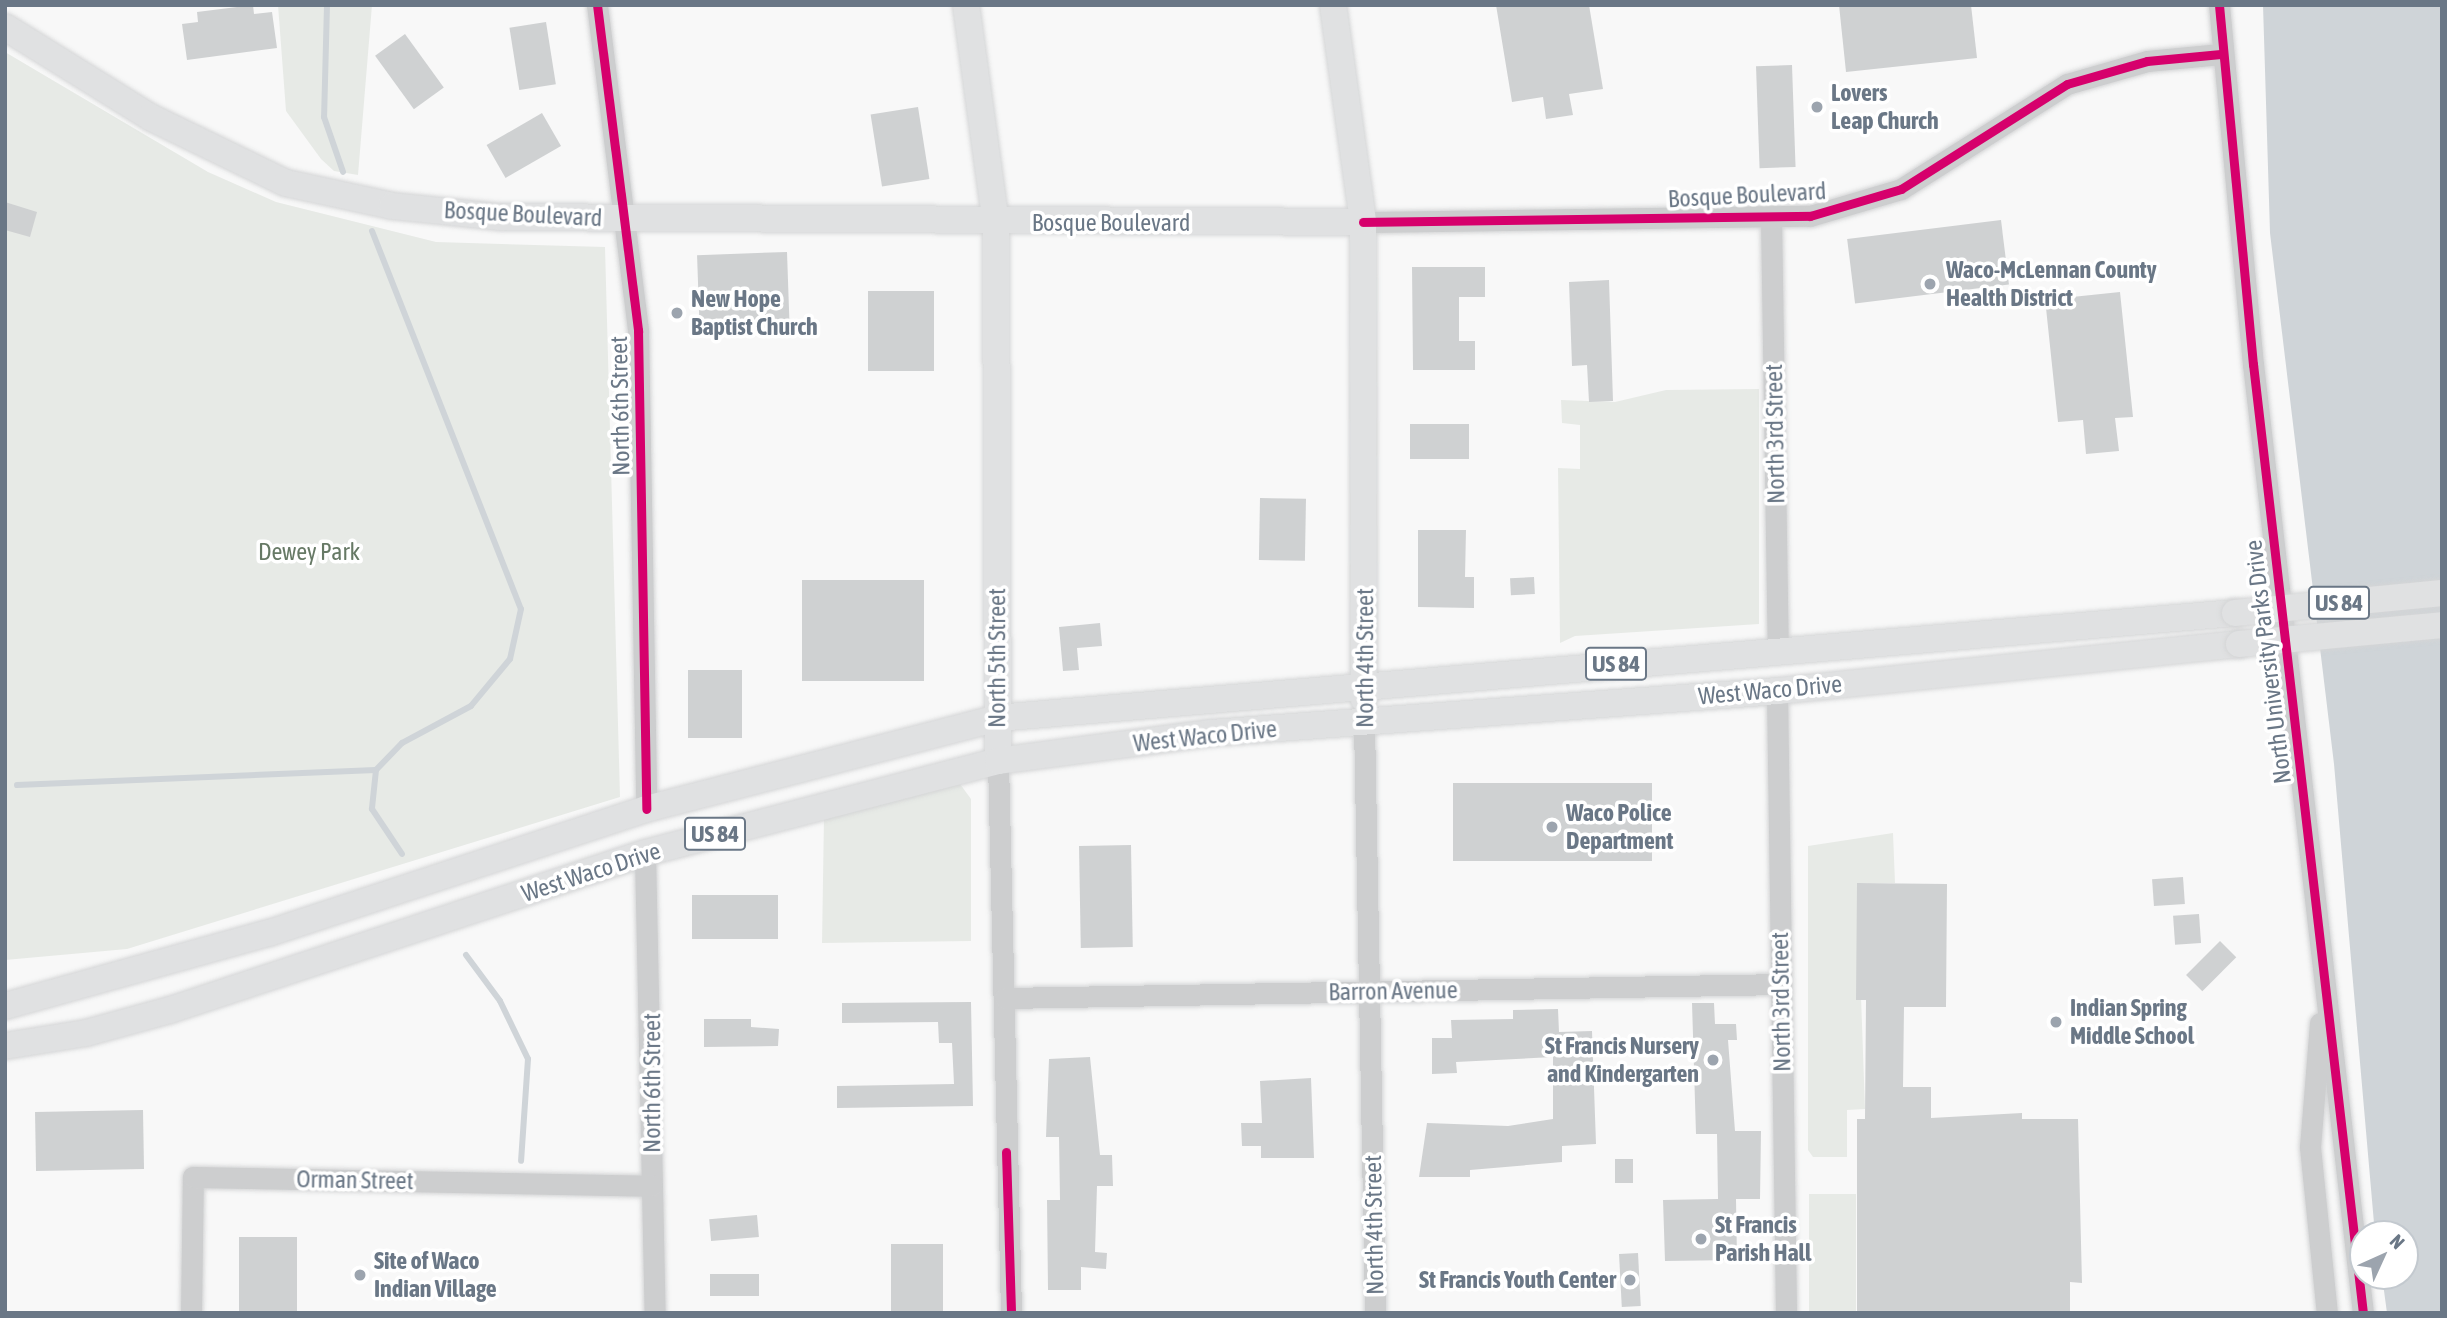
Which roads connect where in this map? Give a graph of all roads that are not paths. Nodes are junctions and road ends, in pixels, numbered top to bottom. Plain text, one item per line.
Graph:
1 (597, 5) edge
2 (965, 5) edge
3 (1333, 5) edge
4 (2220, 5) edge
5 (5, 27) edge
6 (2221, 54) junction
7 (1771, 217) junction
8 (626, 219) junction
9 (1363, 222) junction
10 (996, 223) junction
11 (2442, 593) edge
12 (2442, 625) edge
13 (1778, 651) junction
14 (1363, 684) junction
15 (1777, 691) junction
16 (997, 718) junction
17 (1364, 722) junction
18 (998, 761) junction
19 (646, 809) junction
20 (645, 853) junction
21 (2324, 975) junction
22 (1781, 984) junction
23 (1371, 991) junction
24 (1005, 998) junction
25 (5, 1006) edge
26 (5, 1046) edge
27 (652, 1186) junction
28 (191, 1313) edge
29 (655, 1313) edge
30 (1011, 1313) edge
31 (1375, 1313) edge
32 (1786, 1313) edge
33 (2328, 1313) edge
34 (2363, 1313) edge

1 - 8 street, North 6th Street
2 - 10 main road, North 5th Street
3 - 9 main road, North 4th Street
4 - 6 street, North University Parks Drive
5 - 8 main road, Bosque Boulevard
6 - 7 street, Bosque Boulevard
6 - 21 street, North University Parks Drive
7 - 9 street, Bosque Boulevard
7 - 13 street, North 3rd Street
8 - 10 main road, Bosque Boulevard
8 - 19 street, North 6th Street
9 - 10 main road, Bosque Boulevard
9 - 14 main road, North 4th Street
10 - 16 main road, North 5th Street
11 - 13 main road, West Waco Drive / US 84, bridge
12 - 15 main road, West Waco Drive / US 84, bridge
13 - 14 main road, West Waco Drive / US 84
14 - 16 main road, West Waco Drive / US 84
14 - 17 main road, North 4th Street
15 - 17 main road, West Waco Drive / US 84
15 - 22 street, North 3rd Street
16 - 18 main road, North 5th Street
16 - 19 main road, West Waco Drive / US 84
17 - 18 main road, West Waco Drive / US 84
17 - 23 street, North 4th Street
18 - 20 main road, West Waco Drive / US 84
18 - 24 street, North 5th Street
19 - 25 main road, West Waco Drive / US 84
20 - 26 main road, West Waco Drive / US 84
20 - 27 street, North 6th Street
21 - 33 street
21 - 34 street, North University Parks Drive
22 - 23 street, Barron Avenue
22 - 32 street, North 3rd Street
23 - 24 street, Barron Avenue
23 - 31 street, North 4th Street
24 - 30 street, North 5th Street
27 - 28 street, Orman Street
27 - 29 street, North 6th Street

